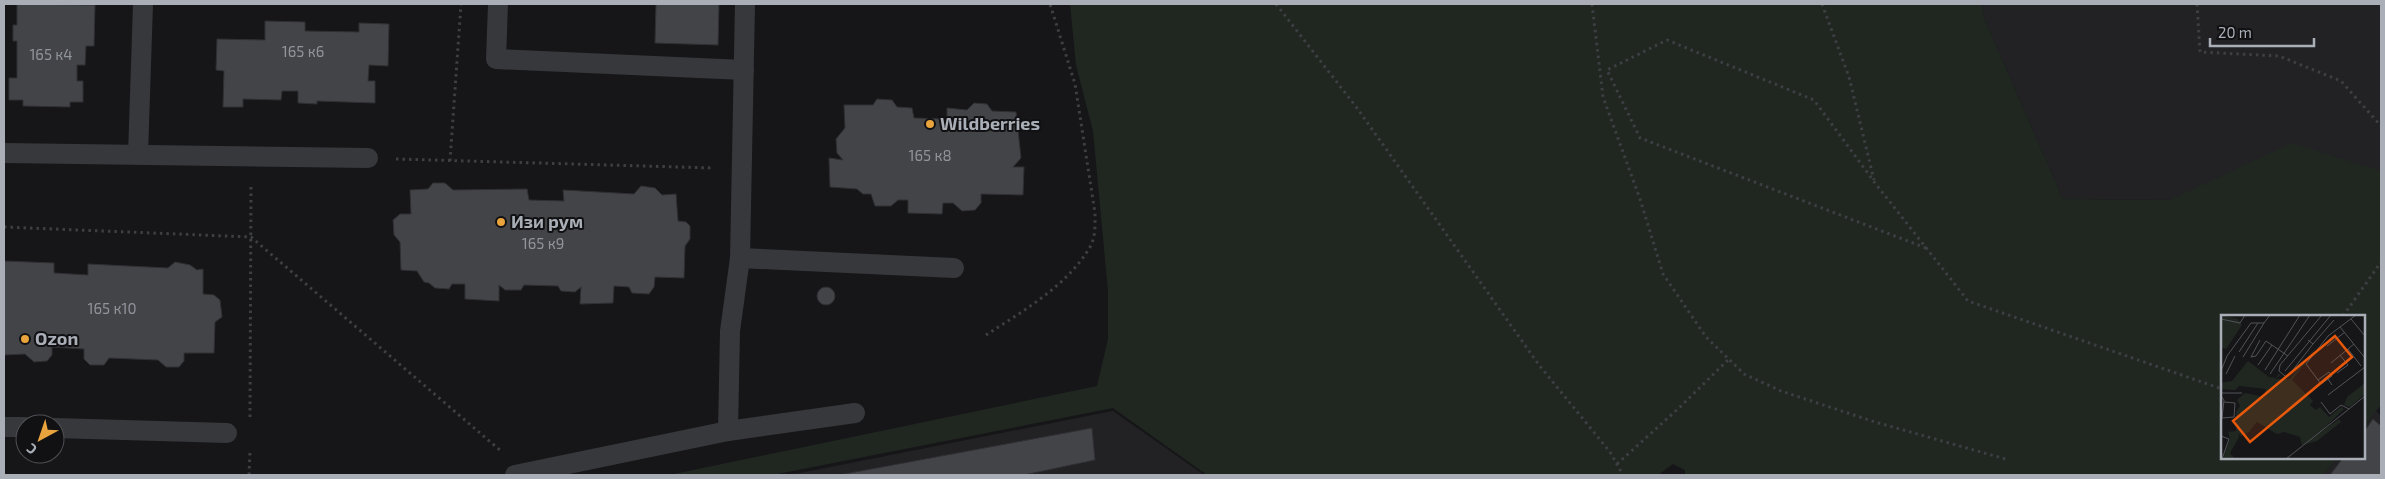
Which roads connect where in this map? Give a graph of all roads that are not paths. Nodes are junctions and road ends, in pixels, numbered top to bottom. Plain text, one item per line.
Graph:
1 (143, 4) edge
2 (498, 4) edge
3 (745, 4) edge
4 (744, 70) junction
5 (4, 153) edge
6 (138, 155) junction
7 (368, 158) road end
8 (740, 258) junction
9 (954, 268) dead end
10 (855, 414) dead end
11 (65, 428) edge
12 (728, 431) junction
13 (227, 433) dead end
14 (521, 474) edge

1 - 6 lane
2 - 4 lane
3 - 4 lane
4 - 8 lane
5 - 6 lane
6 - 7 lane
8 - 9 lane
8 - 12 lane
10 - 12 lane
11 - 13 lane
12 - 14 lane

